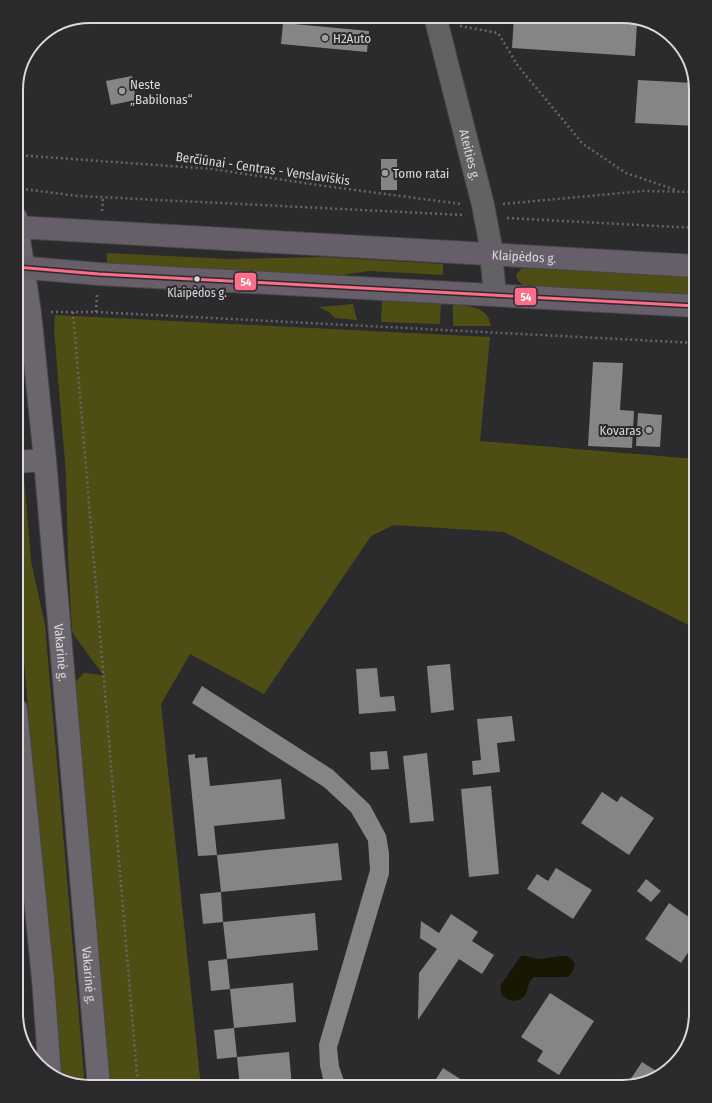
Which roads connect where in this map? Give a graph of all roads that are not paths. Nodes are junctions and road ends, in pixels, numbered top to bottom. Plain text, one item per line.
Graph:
1 (444, 23) edge
2 (23, 224) edge
3 (490, 254) junction
4 (689, 266) edge
5 (23, 267) edge
6 (23, 280) edge
7 (495, 295) junction
8 (689, 306) edge
9 (45, 460) junction
10 (23, 462) edge
11 (23, 780) edge
12 (49, 1066) edge
13 (98, 1080) edge

1 - 3 street, Ateities g.
2 - 3 highway, Klaipėdos g.
3 - 4 highway, Klaipėdos g.
3 - 7 street, Ateities g.
5 - 7 highway
6 - 9 main road, Vakarinė g.
7 - 8 highway
9 - 10 main road
9 - 13 main road, Vakarinė g.
11 - 12 main road

